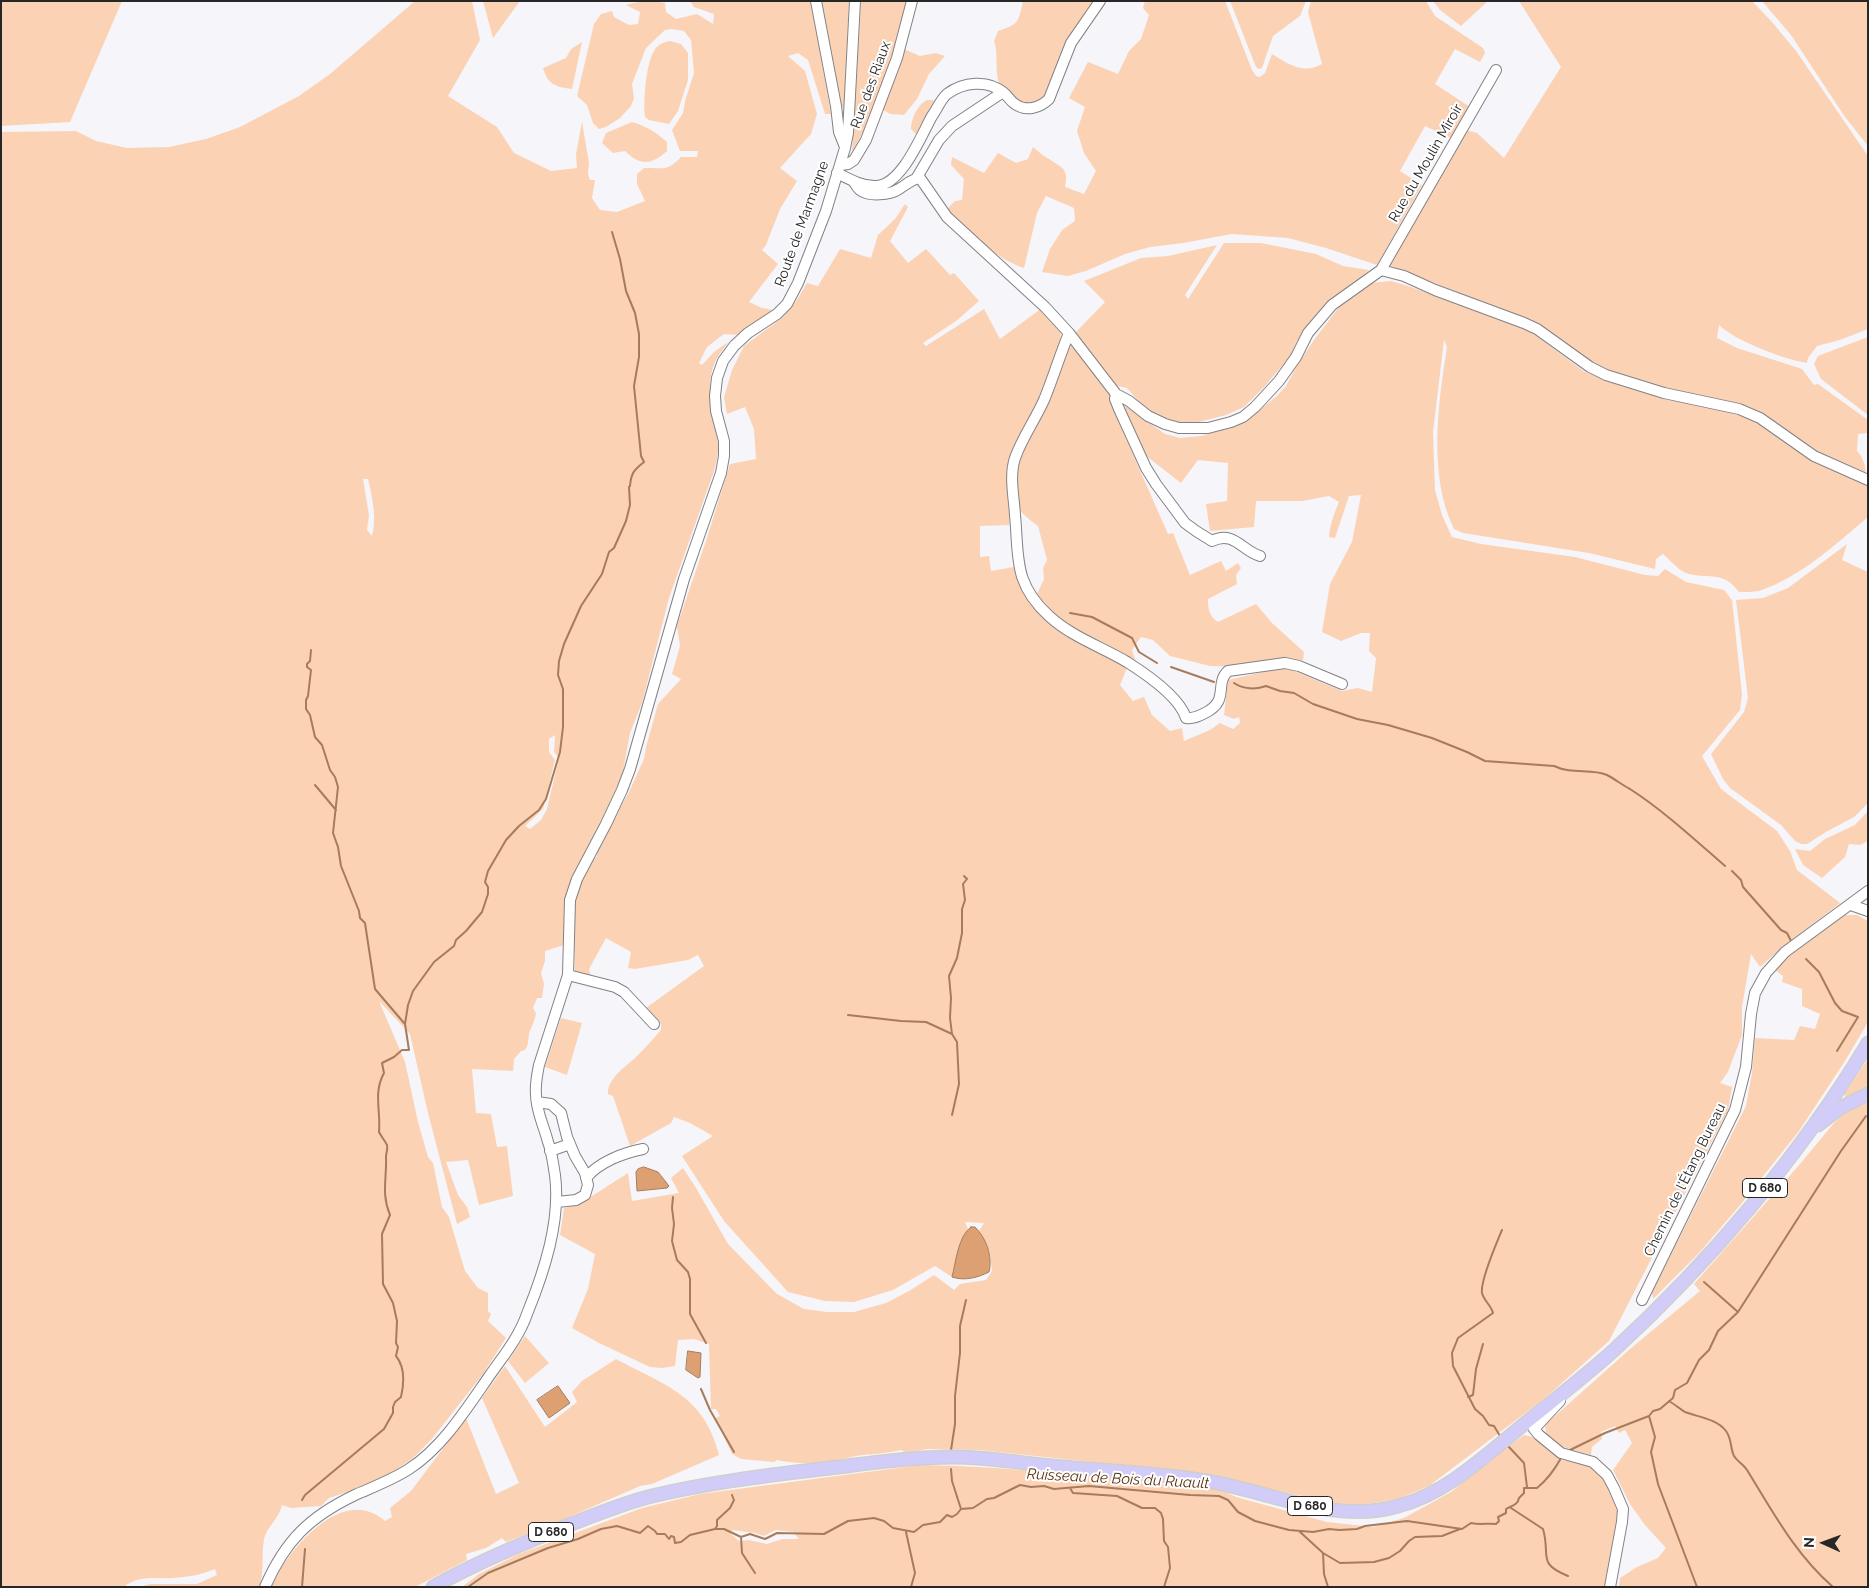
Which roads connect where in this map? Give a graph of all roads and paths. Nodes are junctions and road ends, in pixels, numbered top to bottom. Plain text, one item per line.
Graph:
1 (816, 1) edge
2 (855, 1) edge
3 (912, 1) edge
4 (1100, 1) edge
5 (1496, 70) dead end
6 (1003, 92) junction
7 (845, 148) junction
8 (838, 169) junction
9 (916, 179) junction
10 (853, 181) junction
11 (1381, 270) junction
12 (1069, 333) junction
13 (1116, 394) junction
14 (1868, 480) edge
15 (1260, 556) dead end
16 (1342, 684) dead end
17 (1868, 891) edge
18 (1851, 905) junction
19 (1868, 911) edge
20 (568, 975) junction
21 (654, 1024) dead end
22 (1868, 1044) edge
23 (1868, 1094) edge
24 (536, 1102) junction
25 (1807, 1135) junction
26 (570, 1144) junction
27 (643, 1149) dead end
28 (550, 1151) junction
29 (586, 1178) junction
30 (557, 1202) junction
31 (1642, 1300) dead end
32 (1565, 1392) junction
33 (1534, 1430) junction
34 (1516, 1431) junction
35 (265, 1587) edge
36 (433, 1587) edge
37 (1610, 1587) edge

1 - 7 street
2 - 7 street, Route de Marmagne
3 - 8 street, Rue des Riaux
4 - 6 street
5 - 11 street, Rue du Moulin Miroir
6 - 9 street
6 - 10 street
7 - 8 street, Route de Marmagne
8 - 10 street
8 - 20 street, Route de Marmagne
9 - 10 street
9 - 12 street
11 - 13 street
11 - 14 street
12 - 13 street
12 - 16 street
13 - 15 street
17 - 18 street, Chemin de l'Étang Bureau
18 - 19 street
18 - 31 street, Chemin de l'Étang Bureau
20 - 21 street
20 - 24 street, Route de Marmagne
22 - 25 main road, D 680
23 - 25 main road
24 - 26 street
24 - 28 street, Route de Marmagne
25 - 32 main road, D 680
26 - 28 street
26 - 29 street
27 - 29 street
28 - 30 street, Route de Marmagne
29 - 30 street
30 - 35 street, Route de Marmagne
32 - 33 street
32 - 34 main road, D 680
33 - 34 street
33 - 37 street
34 - 36 main road, D 680

